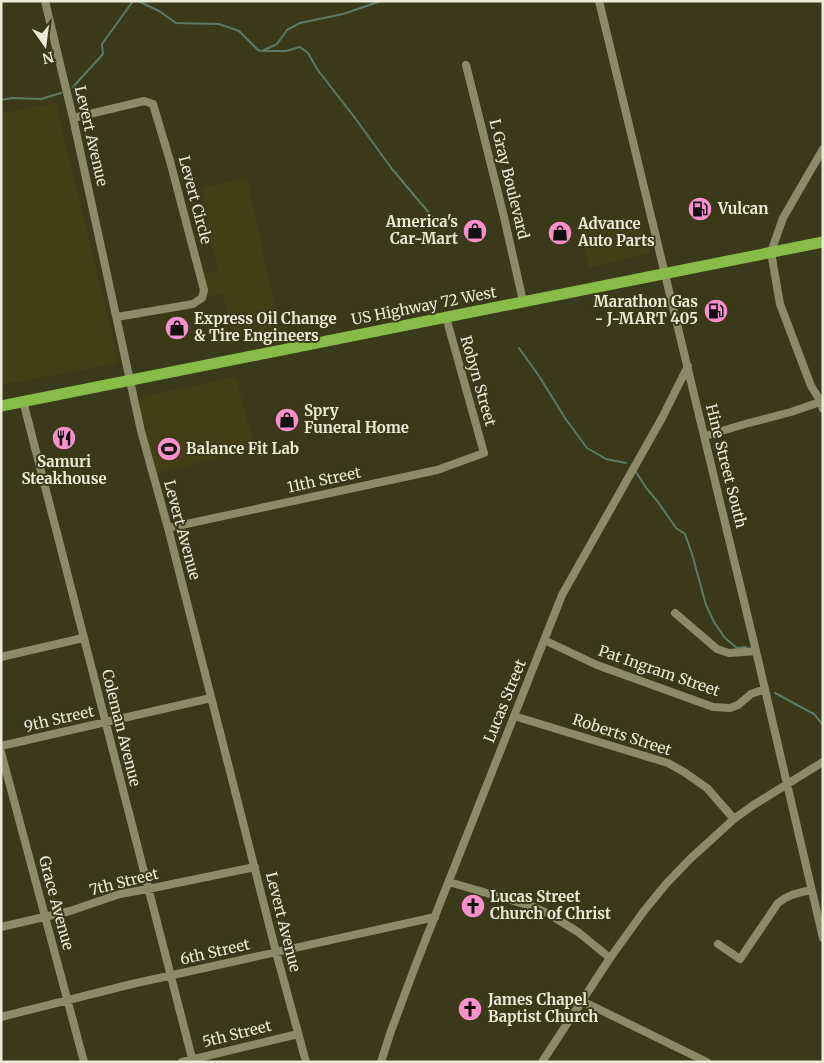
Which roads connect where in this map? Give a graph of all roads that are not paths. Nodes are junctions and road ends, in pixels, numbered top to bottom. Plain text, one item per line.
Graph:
1 (45, 1) edge
2 (599, 1) edge
3 (466, 65) dead end
4 (73, 118) junction
5 (823, 148) edge
6 (823, 242) edge
7 (771, 252) junction
8 (666, 273) junction
9 (523, 301) junction
10 (117, 317) junction
11 (446, 317) junction
12 (688, 366) junction
13 (131, 380) junction
14 (23, 401) junction
15 (822, 404) edge
16 (1, 406) edge
17 (705, 436) junction
18 (484, 453) joint
19 (168, 528) junction
20 (675, 613) dead end
21 (83, 638) junction
22 (544, 640) junction
23 (756, 651) junction
24 (1, 656) edge
25 (765, 689) junction
26 (211, 698) junction
27 (514, 716) junction
28 (106, 723) junction
29 (1, 746) edge
30 (1, 752) edge
31 (823, 762) edge
32 (787, 785) junction
33 (734, 819) junction
34 (255, 867) junction
35 (449, 882) junction
36 (148, 889) junction
37 (811, 890) junction
38 (823, 897) edge
39 (813, 899) junction
40 (45, 917) junction
41 (435, 917) junction
42 (1, 927) edge
43 (823, 938) edge
44 (718, 944) dead end
45 (276, 952) junction
46 (610, 958) junction
47 (171, 976) junction
48 (68, 1000) junction
49 (582, 1001) junction
50 (1, 1017) edge
51 (298, 1034) junction
52 (193, 1060) edge
53 (84, 1062) edge
54 (182, 1062) edge
55 (306, 1062) edge
56 (381, 1062) edge
57 (542, 1062) edge
58 (707, 1062) edge

1 - 4 street, Levert Avenue
2 - 8 street, Hine Street South
3 - 9 street, L Gray Boulevard
4 - 10 street, Levert Avenue
4 - 10 street, Levert Circle
5 - 7 street
6 - 7 highway, US Highway 72 West
7 - 8 highway, US Highway 72 West
7 - 15 street
8 - 9 highway, US Highway 72 West
8 - 12 street, Hine Street South
9 - 11 highway, US Highway 72 West
10 - 13 street, Levert Avenue
11 - 13 highway, US Highway 72 West
11 - 18 street, Robyn Street
12 - 17 street, Hine Street South
12 - 22 street, Lucas Street
13 - 14 highway, US Highway 72 West
13 - 19 street, Levert Avenue
14 - 16 highway, US Highway 72 West
14 - 21 street, Coleman Avenue
15 - 17 street
17 - 23 street, Hine Street South
18 - 19 street, 11th Street
19 - 26 street, Levert Avenue
20 - 23 street
21 - 24 street
21 - 28 street, Coleman Avenue
22 - 25 street, Pat Ingram Street
22 - 27 street, Lucas Street
23 - 25 street, Hine Street South
25 - 32 street, Hine Street South
26 - 28 street, 9th Street
26 - 34 street, Levert Avenue
27 - 33 street, Roberts Street
27 - 35 street, Lucas Street
28 - 29 street, 9th Street
28 - 36 street, Coleman Avenue
30 - 40 street, Grace Avenue
31 - 32 street
32 - 33 street
32 - 37 street, Hine Street South
33 - 46 street
34 - 36 street, 7th Street
34 - 45 street, Levert Avenue
35 - 41 street, Lucas Street
35 - 46 street
36 - 40 street, 7th Street
36 - 47 street, Coleman Avenue
37 - 39 street, Hine Street South
37 - 44 street
38 - 39 street
39 - 43 street, Hine Street South
40 - 42 street, 7th Street
40 - 48 street, Grace Avenue
41 - 45 street, 6th Street
41 - 56 street, Lucas Street
45 - 47 street, 6th Street
45 - 51 street, Levert Avenue
46 - 49 street
47 - 48 street, 6th Street
47 - 52 street, Coleman Avenue
48 - 50 street, 6th Street
48 - 53 street, Grace Avenue
49 - 57 street
49 - 58 street
51 - 52 street, 5th Street
51 - 55 street, Levert Avenue
52 - 54 street, 5th Street

